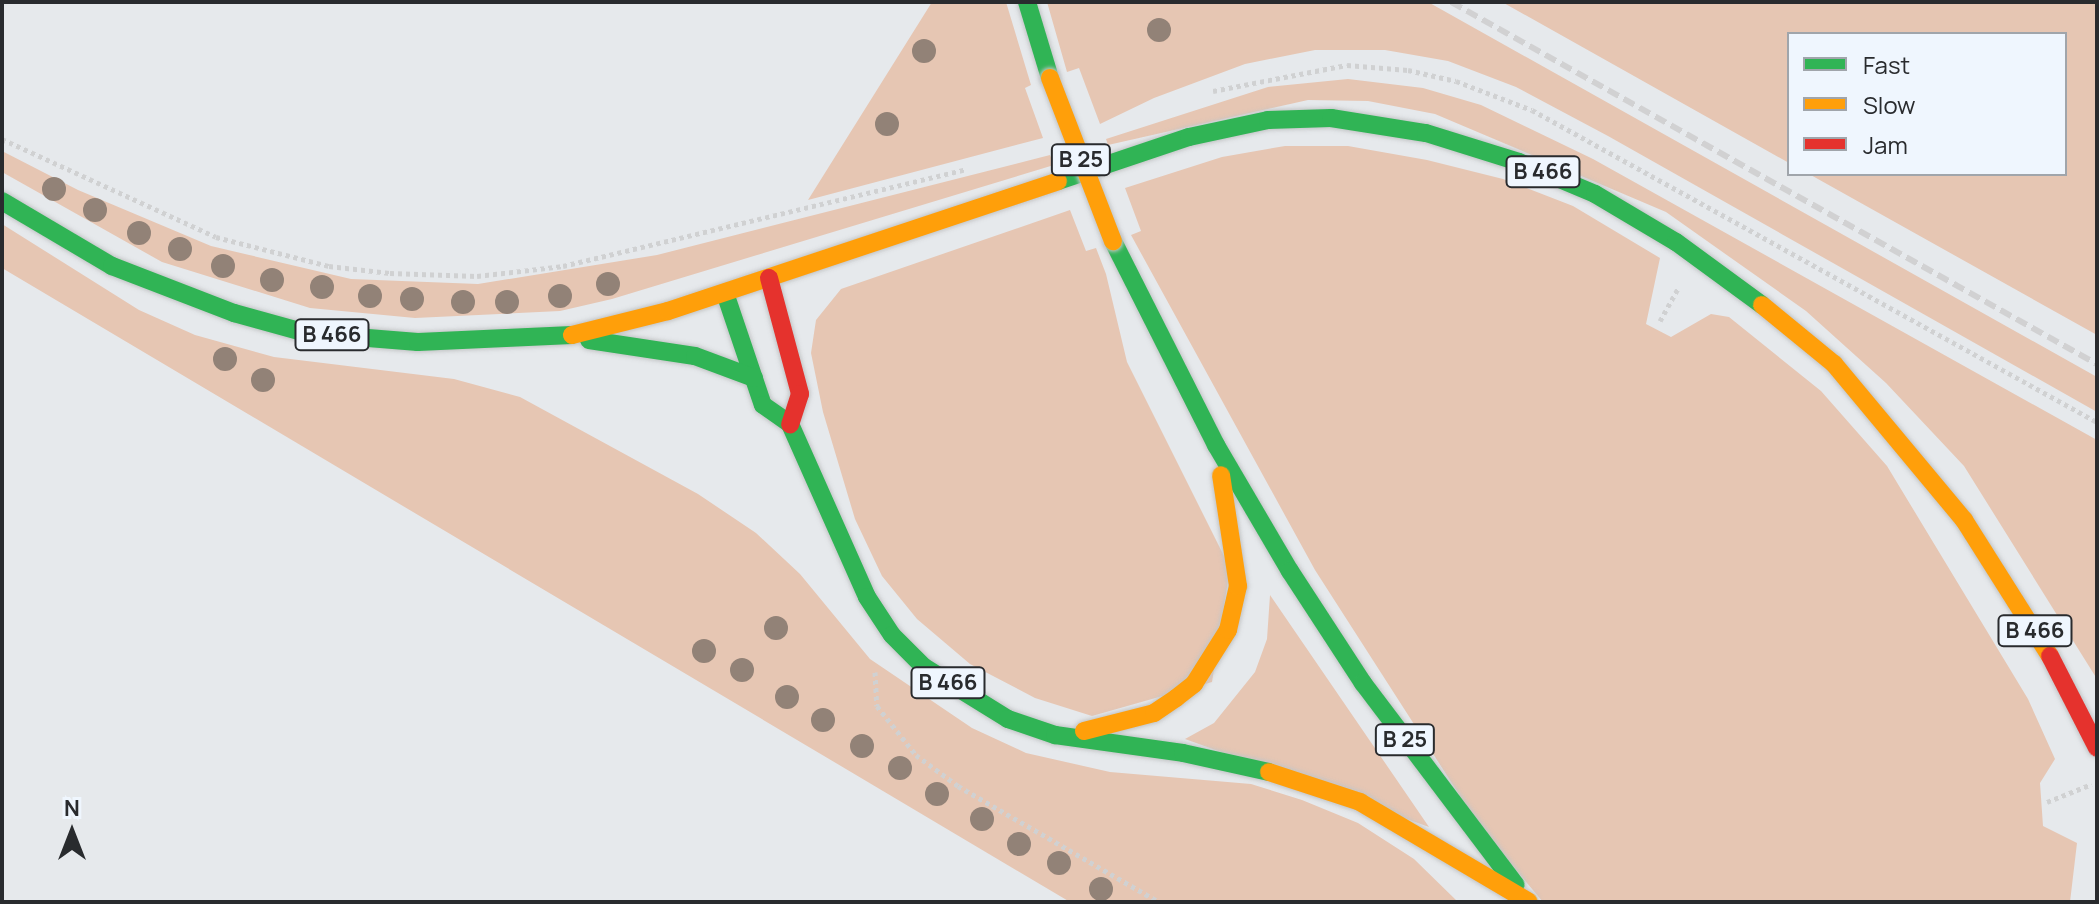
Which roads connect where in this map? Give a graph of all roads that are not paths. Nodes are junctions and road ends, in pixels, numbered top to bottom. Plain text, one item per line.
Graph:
1 (1027, 2) edge
2 (2, 201) edge
3 (769, 278) junction
4 (725, 293) junction
5 (563, 337) junction
6 (754, 378) junction
7 (790, 424) junction
8 (1216, 445) junction
9 (1055, 735) junction
10 (2097, 748) edge
11 (1529, 902) edge

1 - 8 main road, B 25, bridge
2 - 5 main road, B 466
3 - 4 main road, B 466
3 - 7 main road
3 - 10 main road, B 466
4 - 5 main road, B 466
4 - 6 main road, B 466
5 - 6 main road
6 - 7 main road, B 466
7 - 9 main road, B 466
8 - 9 main road
8 - 11 main road, B 25
9 - 11 main road

